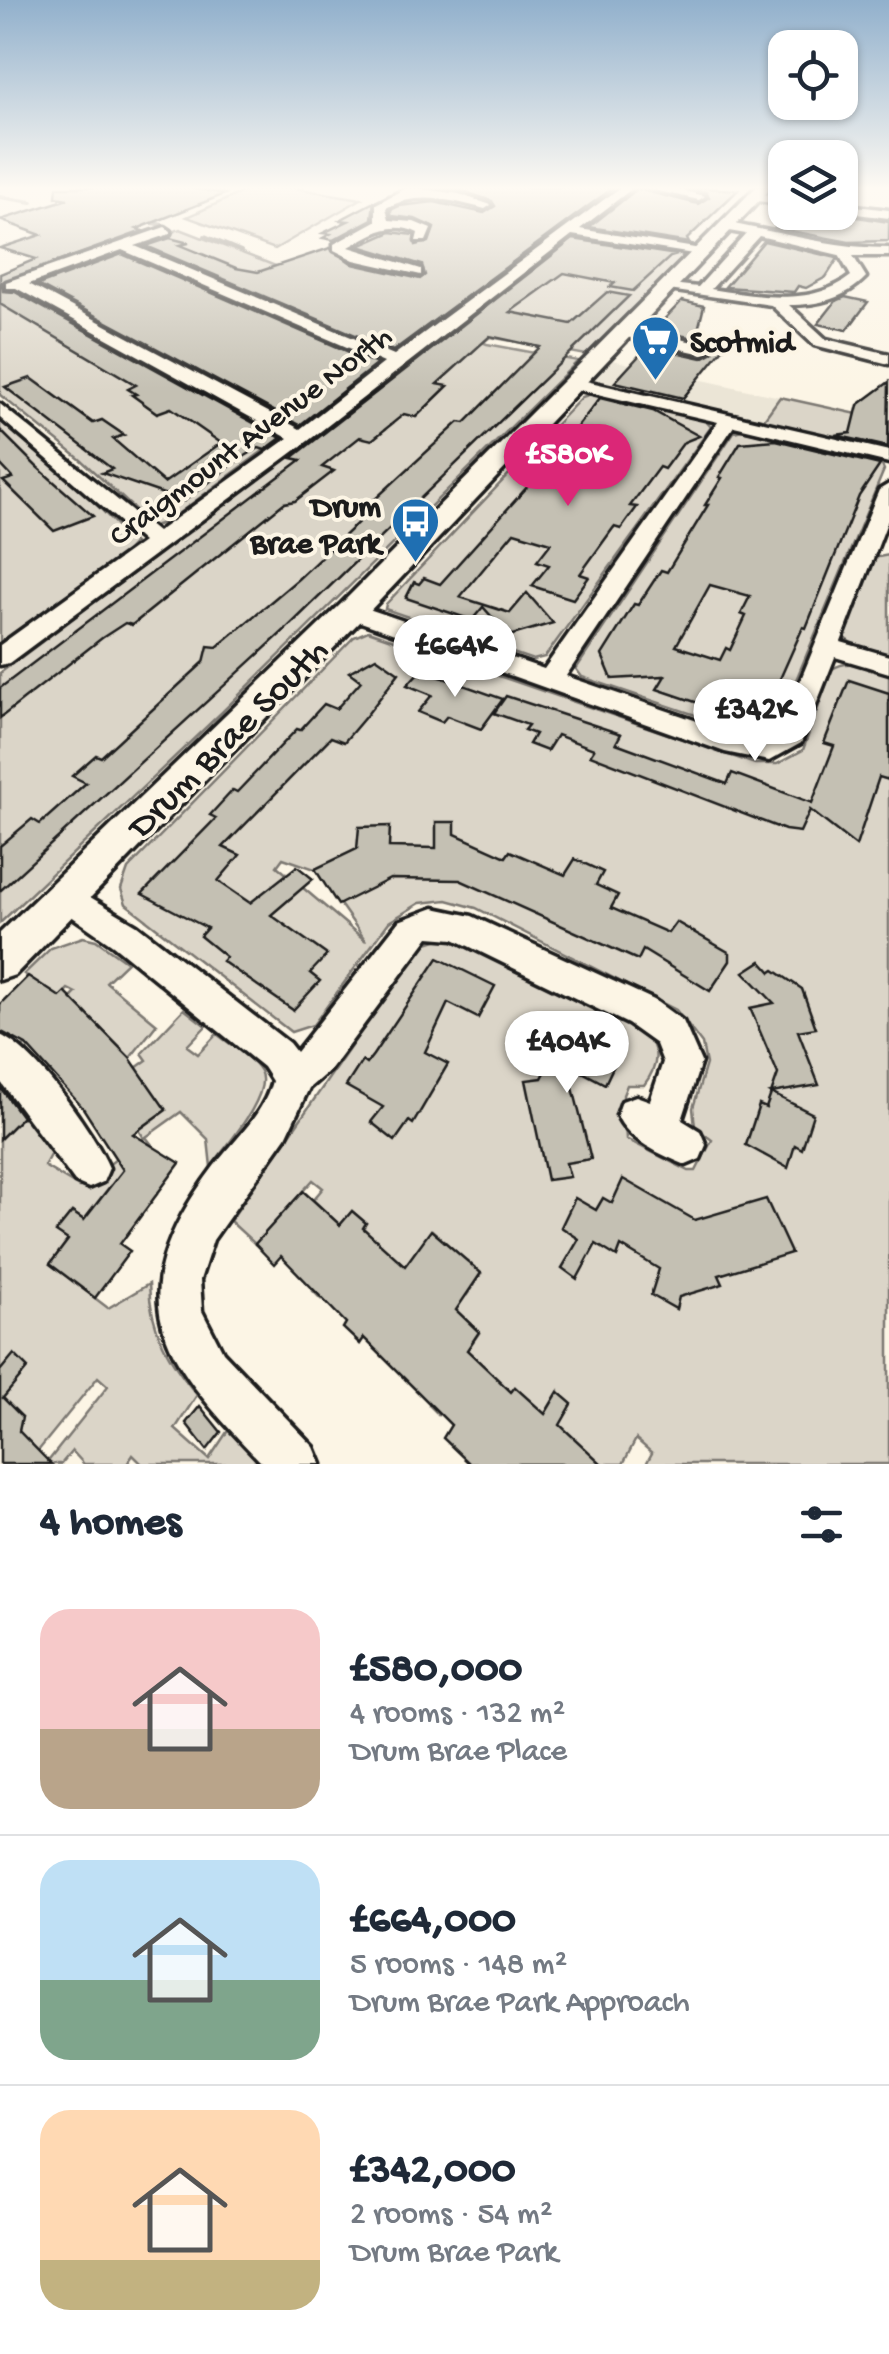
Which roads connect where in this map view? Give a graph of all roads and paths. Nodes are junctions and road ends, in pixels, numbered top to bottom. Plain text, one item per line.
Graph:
1 (96, 255) edge
2 (145, 255) edge
3 (356, 255) edge
4 (536, 255) edge
5 (698, 255) edge
6 (722, 255) edge
7 (846, 255) edge
8 (416, 272) dead end
9 (8, 286) edge
10 (667, 286) junction
11 (700, 292) junction
12 (774, 300) junction
13 (623, 332) junction
14 (691, 349) dead end
15 (889, 359) edge
16 (396, 362) junction
17 (573, 383) junction
18 (0, 409) edge
19 (730, 420) junction
20 (301, 437) junction
21 (889, 457) edge
22 (889, 490) edge
23 (158, 541) junction
24 (878, 546) edge
25 (352, 611) junction
26 (825, 646) junction
27 (0, 656) edge
28 (889, 666) edge
29 (549, 681) junction
30 (65, 895) junction
31 (0, 961) edge
32 (0, 1053) edge
33 (291, 1085) junction
34 (660, 1130) dead end
35 (89, 1168) dead end
36 (298, 1464) edge

1 - 9 street
2 - 16 street
3 - 8 street
4 - 16 street, Craigmount Avenue North
5 - 10 main road, Drum Brae South
6 - 11 street
7 - 12 street
9 - 20 street
10 - 11 street
10 - 13 main road, Drum Brae South
11 - 12 street
12 - 15 street
13 - 14 street
13 - 17 main road, Drum Brae South
16 - 20 street, Craigmount Avenue North
17 - 19 street
17 - 25 main road, Drum Brae South
18 - 23 street
19 - 21 street
19 - 29 street
20 - 23 street, Craigmount Avenue North
22 - 24 street
23 - 27 street, Craigmount Avenue North
24 - 26 street
25 - 29 street
25 - 30 main road, Drum Brae South
26 - 28 street
26 - 29 street
30 - 31 main road, Drum Brae South
30 - 33 street
32 - 35 street
33 - 34 street
33 - 36 street

